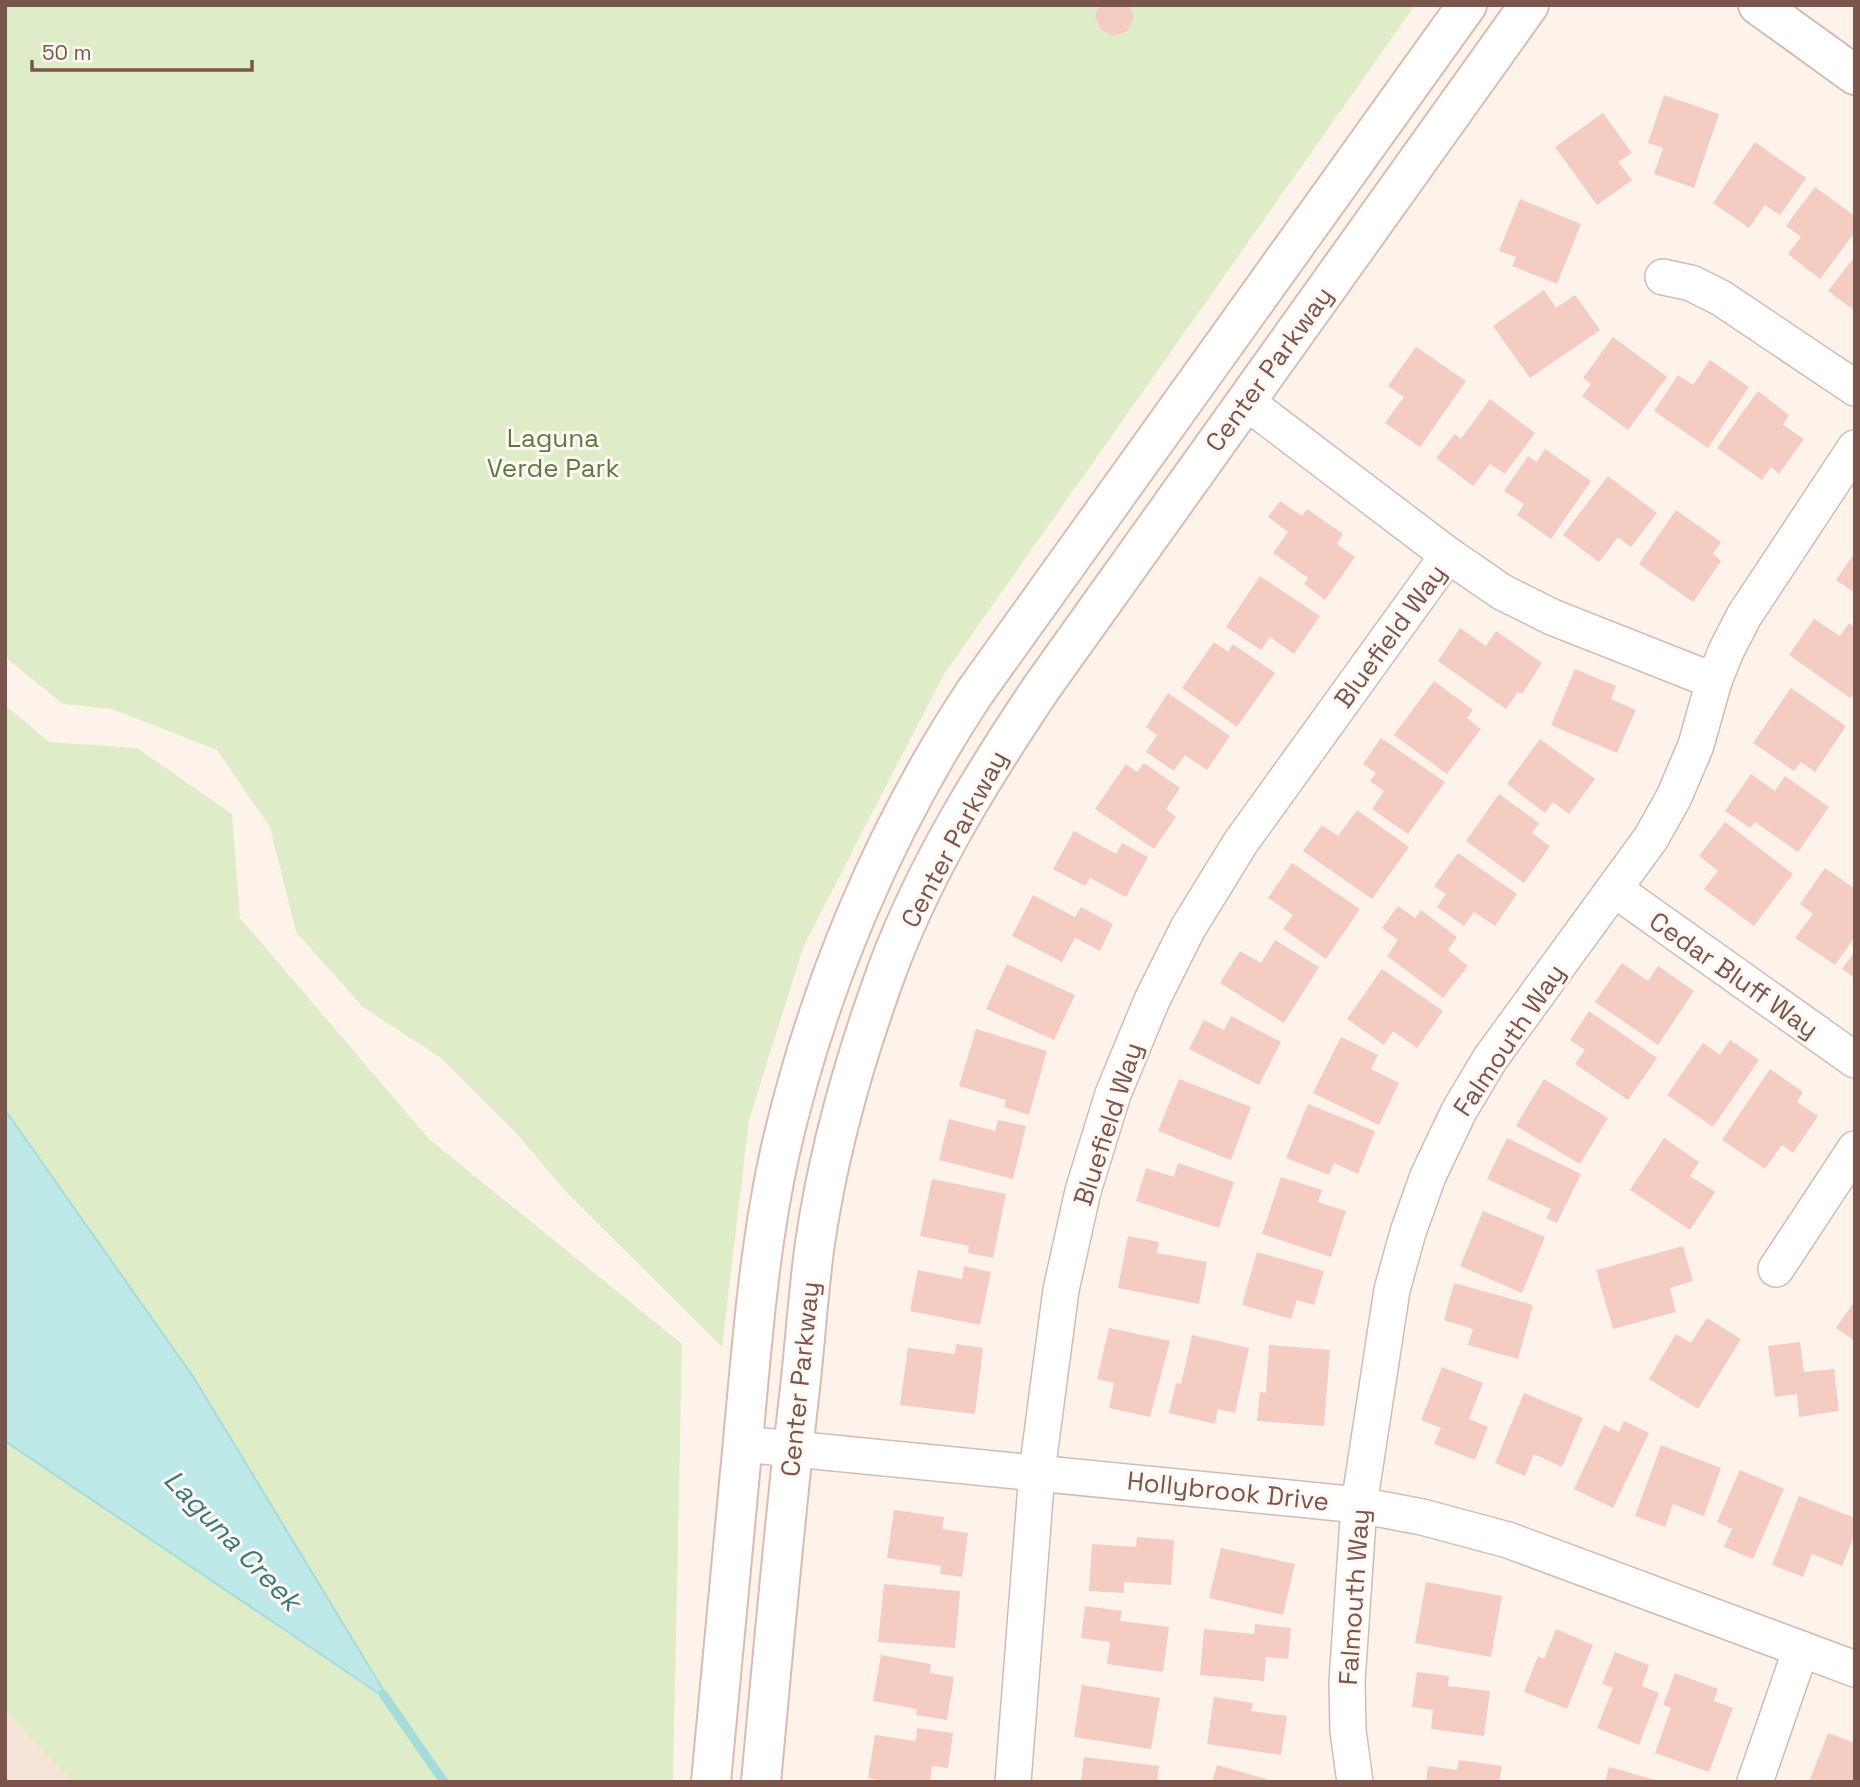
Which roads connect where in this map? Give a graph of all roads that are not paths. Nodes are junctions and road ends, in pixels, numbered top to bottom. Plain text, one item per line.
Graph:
1 (1467, 5) edge
2 (1529, 5) edge
3 (1758, 5) edge
4 (1855, 75) edge
5 (1663, 277) dead end
6 (1855, 387) edge
7 (1245, 401) junction
8 (1855, 448) edge
9 (1448, 555) junction
10 (1714, 681) junction
11 (1614, 889) junction
12 (1855, 1060) edge
13 (1855, 1149) edge
14 (1776, 1269) dead end
15 (743, 1444) junction
16 (792, 1448) junction
17 (1037, 1472) junction
18 (1359, 1505) junction
19 (1801, 1649) junction
20 (1855, 1669) edge
21 (711, 1782) edge
22 (761, 1782) edge
23 (1013, 1782) edge
24 (1355, 1782) edge
25 (1755, 1782) edge

1 - 15 main road, Center Parkway
2 - 7 main road, Center Parkway
3 - 4 main road
5 - 6 street
7 - 9 street
7 - 16 main road, Center Parkway
8 - 10 street, Falmouth Way
9 - 10 street
9 - 17 street, Bluefield Way
10 - 11 street, Falmouth Way
11 - 12 street, Cedar Bluff Way
11 - 18 street, Falmouth Way
13 - 14 street
15 - 16 street, Hollybrook Drive
15 - 21 main road, Center Parkway
16 - 17 street, Hollybrook Drive
16 - 22 main road, Center Parkway
17 - 18 street, Hollybrook Drive
17 - 23 street, Bluefield Way
18 - 19 street, Hollybrook Drive
18 - 24 street, Falmouth Way
19 - 20 street, Hollybrook Drive
19 - 25 street

